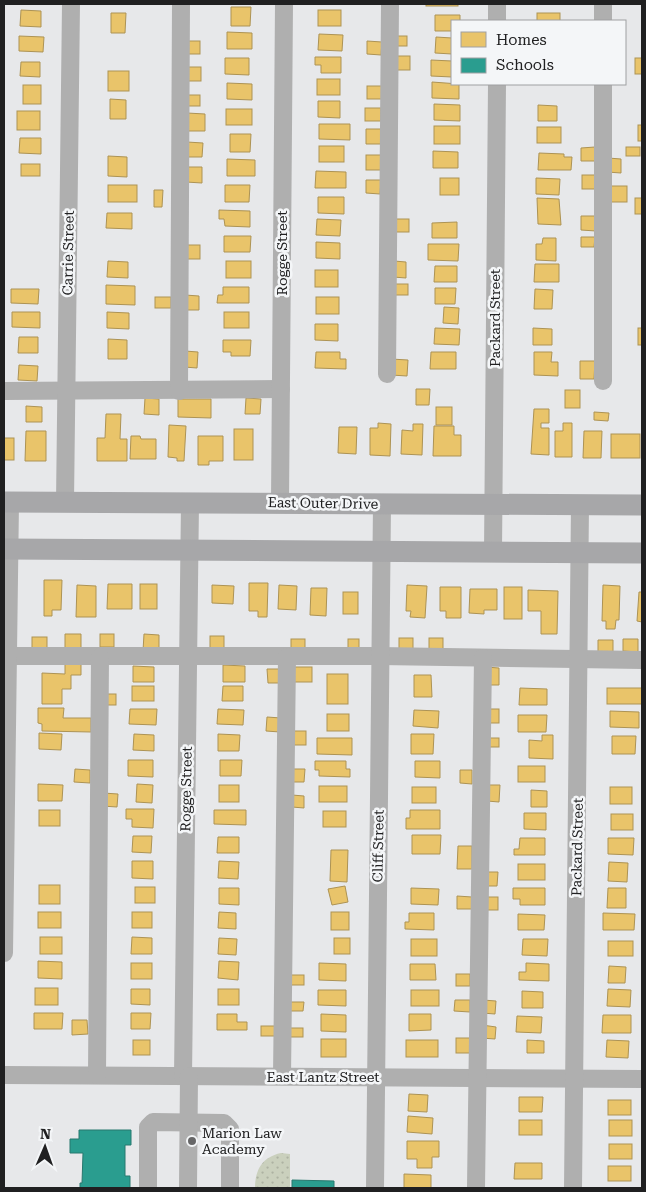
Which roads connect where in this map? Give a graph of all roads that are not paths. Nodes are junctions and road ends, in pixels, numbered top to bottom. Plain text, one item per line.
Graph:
1 (71, 4) edge
2 (181, 4) edge
3 (284, 4) edge
4 (390, 4) edge
5 (497, 4) edge
6 (603, 4) edge
7 (497, 20) edge
8 (603, 20) edge
9 (497, 85) edge
10 (603, 85) edge
11 (388, 374) dead end
12 (603, 381) dead end
13 (281, 389) junction
14 (4, 391) edge
15 (179, 391) junction
16 (66, 392) junction
17 (7, 502) edge
18 (65, 502) junction
19 (280, 502) junction
20 (190, 503) junction
21 (382, 504) junction
22 (493, 504) junction
23 (580, 505) junction
24 (642, 506) edge
25 (6, 549) edge
26 (189, 550) junction
27 (382, 551) junction
28 (493, 552) junction
29 (580, 552) junction
30 (642, 553) edge
31 (5, 656) edge
32 (380, 656) junction
33 (100, 657) junction
34 (287, 657) junction
35 (188, 658) junction
36 (483, 658) junction
37 (579, 659) junction
38 (642, 660) edge
39 (4, 953) edge
40 (4, 1075) edge
41 (97, 1075) junction
42 (186, 1076) junction
43 (282, 1076) junction
44 (376, 1077) junction
45 (477, 1078) junction
46 (574, 1078) junction
47 (642, 1079) edge
48 (189, 1123) junction
49 (148, 1188) edge
50 (188, 1188) edge
51 (230, 1188) edge
52 (375, 1188) edge
53 (476, 1188) edge
54 (573, 1188) edge

1 - 16 street, Carrie Street
2 - 15 street
3 - 13 street, Rogge Street
4 - 11 street
5 - 7 street
6 - 8 street
9 - 22 street, Packard Street
10 - 12 street
13 - 15 street
13 - 19 street, Rogge Street
14 - 16 street
15 - 16 street
16 - 18 street, Carrie Street
17 - 18 main road, East Outer Drive
17 - 25 street
18 - 20 main road, East Outer Drive
19 - 20 main road, East Outer Drive
19 - 21 main road, East Outer Drive
20 - 26 street, Rogge Street
21 - 22 main road, East Outer Drive
21 - 27 street, Cliff Street
22 - 23 main road, East Outer Drive
22 - 28 street, Packard Street
23 - 24 main road, East Outer Drive
23 - 29 street, Packard Street
25 - 26 main road
25 - 31 street
26 - 27 main road
26 - 35 street, Rogge Street
27 - 28 main road
27 - 32 street, Cliff Street
28 - 29 main road
29 - 30 main road
29 - 37 street, Packard Street
31 - 33 street
31 - 39 street
32 - 34 street
32 - 36 street
32 - 44 street, Cliff Street
33 - 35 street
33 - 41 street
34 - 35 street
34 - 43 street
35 - 42 street, Rogge Street
36 - 37 street
36 - 45 street
37 - 38 street
37 - 46 street, Packard Street
40 - 41 street, East Lantz Street
41 - 42 street, East Lantz Street
42 - 43 street, East Lantz Street
42 - 48 street, Rogge Street
43 - 44 street, East Lantz Street
44 - 45 street, East Lantz Street
44 - 52 street, Cliff Street
45 - 46 street, East Lantz Street
45 - 53 street
46 - 47 street, East Lantz Street
46 - 54 street, Packard Street
48 - 49 street
48 - 50 street, Rogge Street
48 - 51 street

